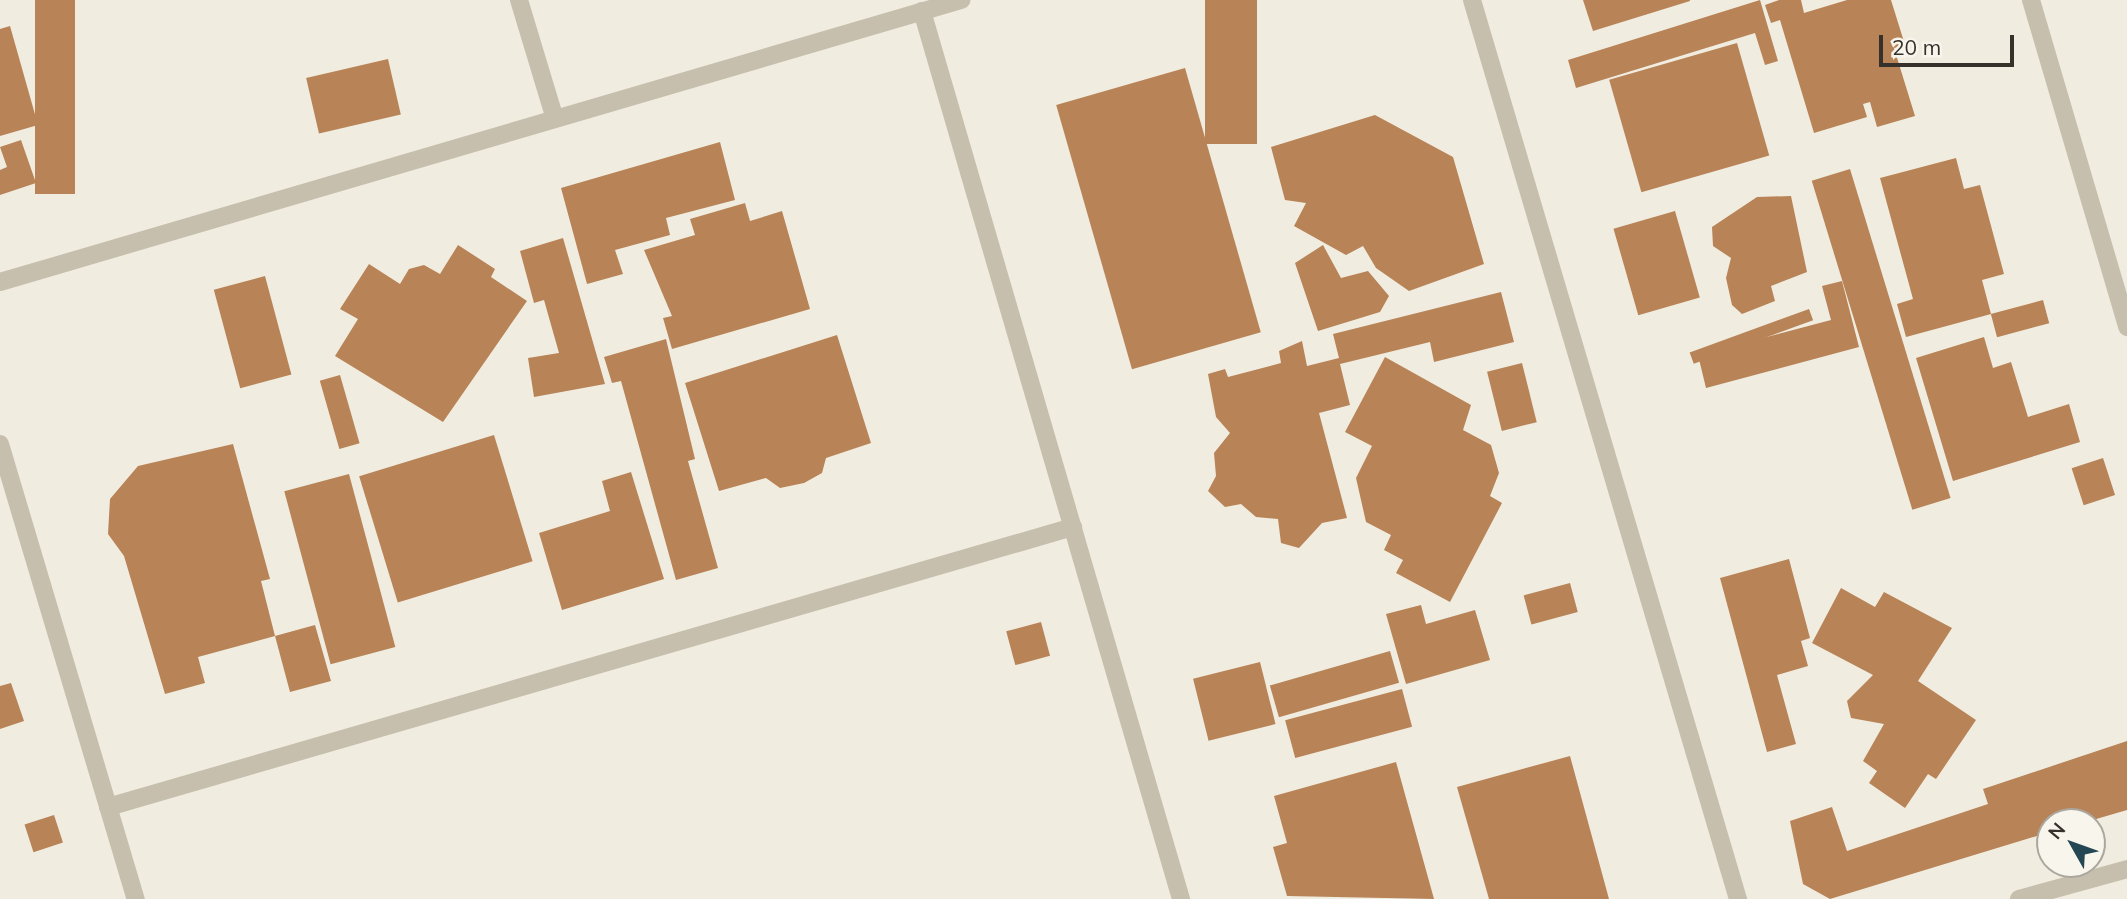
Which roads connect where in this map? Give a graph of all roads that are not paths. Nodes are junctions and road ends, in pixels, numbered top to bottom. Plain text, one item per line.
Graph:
1 (519, 0) edge
2 (961, 0) edge
3 (1472, 0) edge
4 (2031, 0) edge
5 (922, 11) junction
6 (555, 119) junction
7 (0, 282) edge
8 (2127, 327) edge
9 (0, 444) edge
10 (1073, 527) junction
11 (108, 807) junction
12 (2127, 869) edge
13 (136, 899) edge
14 (1181, 899) edge
15 (1738, 899) edge
16 (2019, 899) edge

1 - 6 street
2 - 5 street
3 - 15 street
4 - 8 street
5 - 6 street
5 - 10 street
6 - 7 street
9 - 11 street
10 - 11 street
10 - 14 street
11 - 13 street
12 - 16 street

